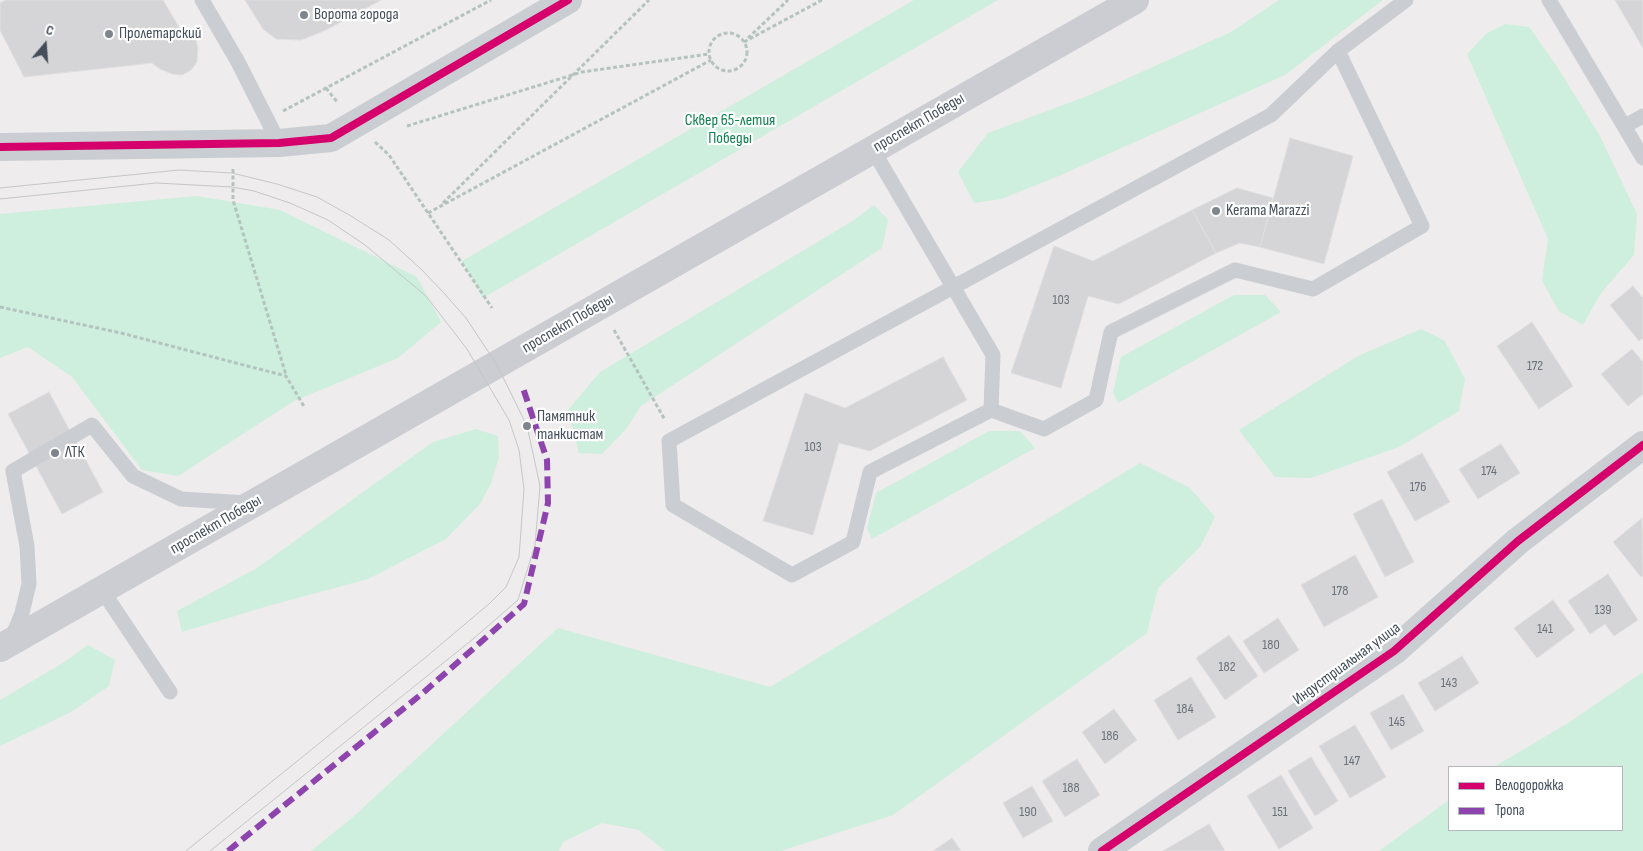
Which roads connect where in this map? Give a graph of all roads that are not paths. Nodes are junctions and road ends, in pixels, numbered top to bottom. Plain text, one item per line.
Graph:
1 (202, 0) edge
2 (568, 0) edge
3 (1135, 0) edge
4 (1406, 0) edge
5 (1549, 0) edge
6 (1338, 51) junction
7 (1643, 116) edge
8 (1625, 126) junction
9 (273, 131) junction
10 (0, 146) edge
11 (873, 150) junction
12 (1643, 158) edge
13 (954, 287) junction
14 (990, 410) junction
15 (1643, 445) edge
16 (254, 503) junction
17 (102, 590) junction
18 (5, 645) edge
19 (170, 692) dead end
20 (1102, 851) edge

1 - 9 lane
2 - 9 street
3 - 11 main road, проспект Победы
4 - 6 lane
5 - 8 lane
6 - 13 lane
6 - 14 lane
7 - 8 lane
8 - 12 lane
9 - 10 street
11 - 13 lane
11 - 16 main road, проспект Победы
13 - 14 lane
13 - 14 lane
15 - 20 street, Индустриальная улица
16 - 17 main road, проспект Победы
16 - 18 lane
17 - 18 main road, проспект Победы
17 - 19 lane

